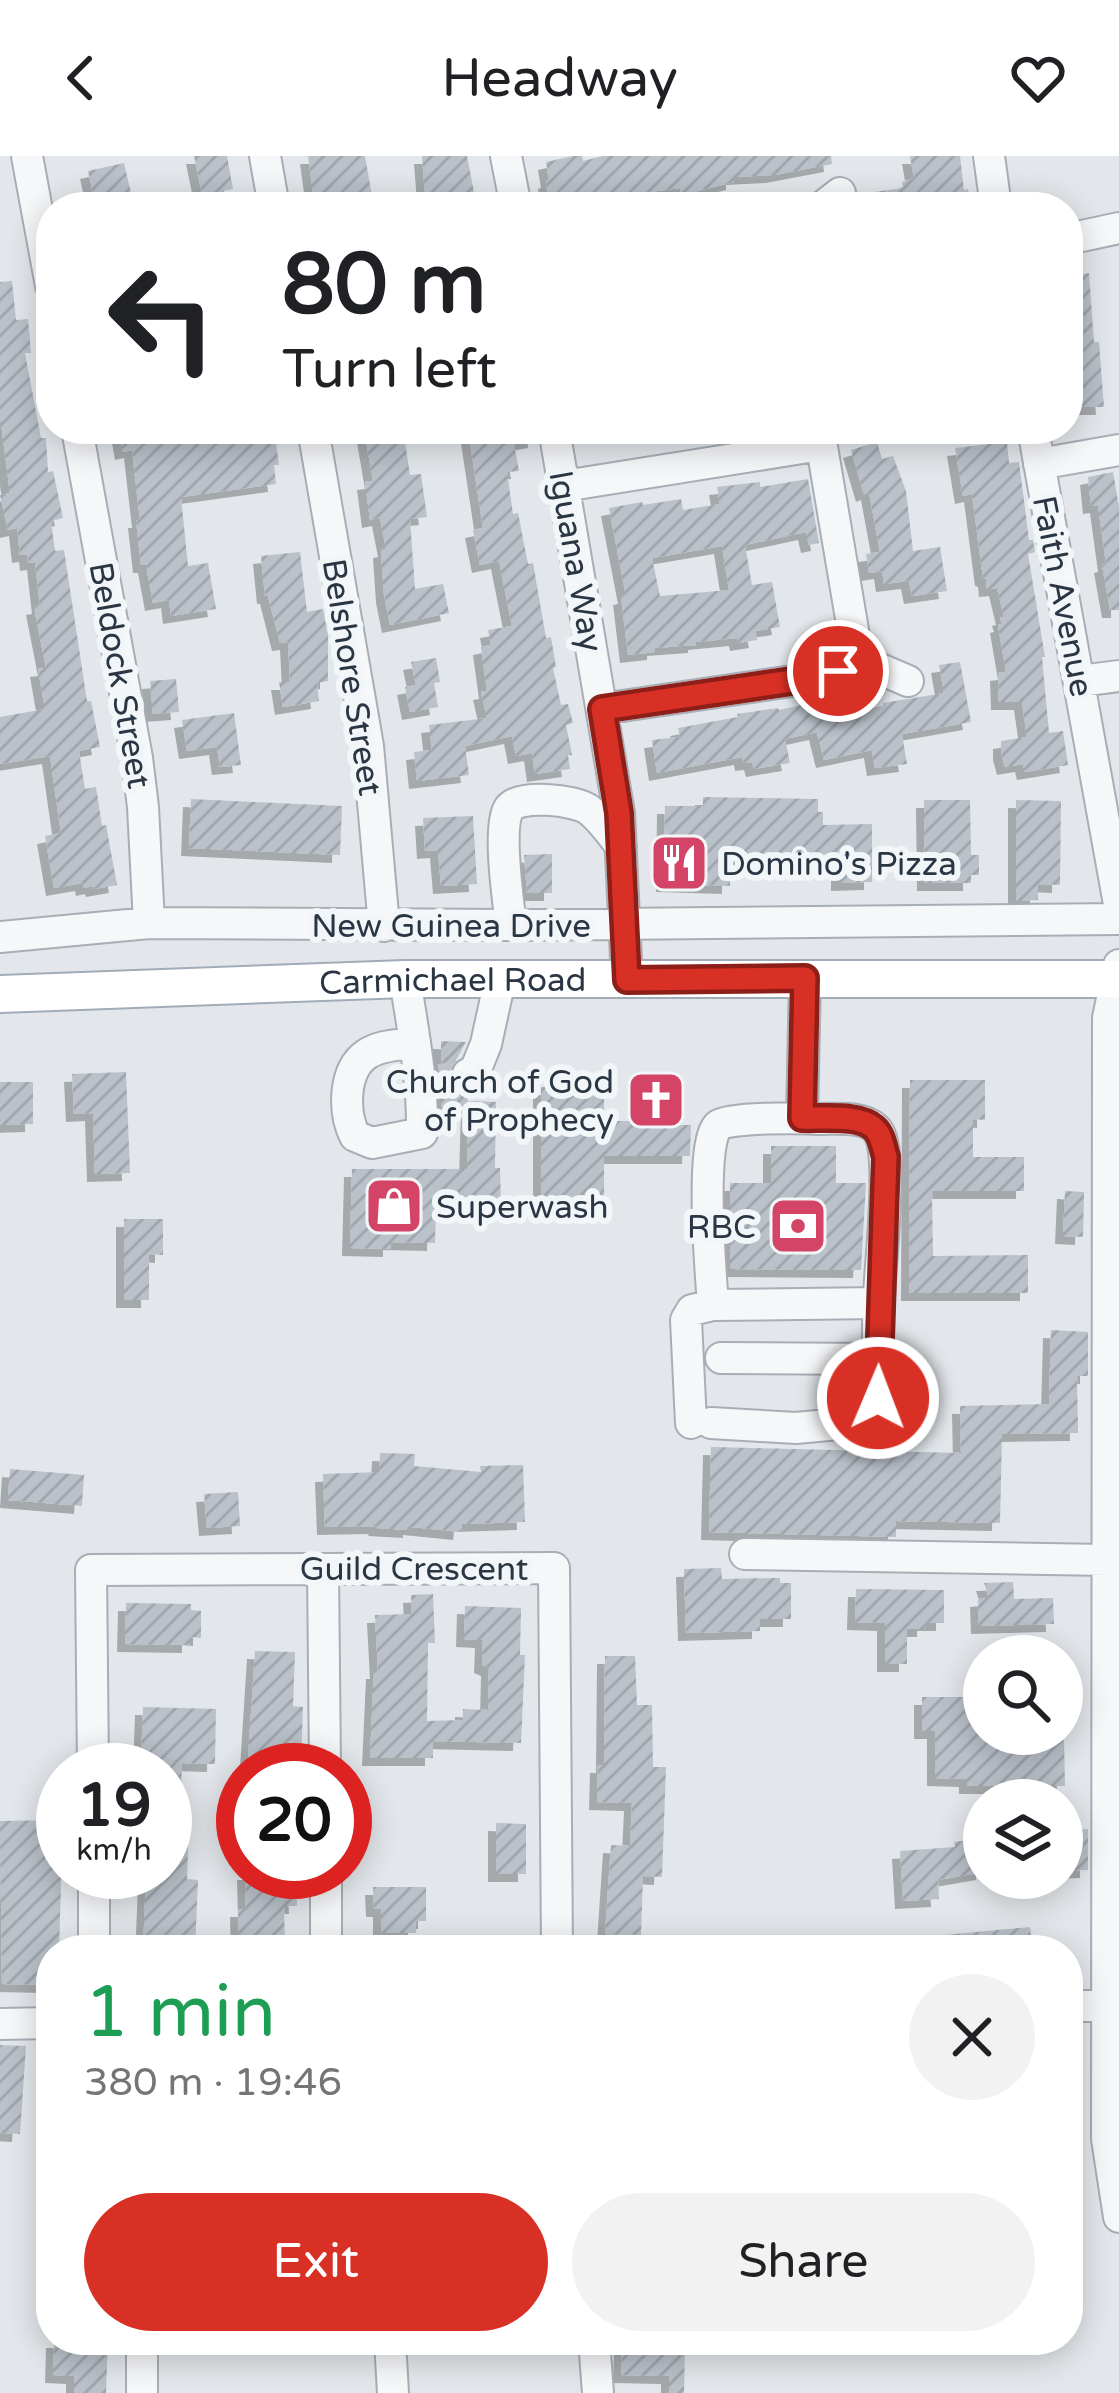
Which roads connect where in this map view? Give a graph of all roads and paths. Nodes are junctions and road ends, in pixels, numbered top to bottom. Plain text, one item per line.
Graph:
1 (27, 156) edge
2 (266, 156) edge
3 (506, 156) edge
4 (988, 156) edge
5 (272, 192) edge
6 (513, 192) edge
7 (994, 192) edge
8 (36, 205) edge
9 (1119, 228) edge
10 (1083, 236) edge
11 (80, 444) edge
12 (316, 444) edge
13 (557, 444) edge
14 (783, 444) edge
15 (821, 444) edge
16 (1036, 444) edge
17 (1119, 450) edge
18 (1039, 464) junction
19 (564, 486) junction
20 (852, 657) junction
21 (1119, 676) edge
22 (908, 681) dead end
23 (1080, 682) junction
24 (602, 709) junction
25 (621, 846) junction
26 (1116, 869) edge
27 (1119, 904) edge
28 (1119, 919) edge
29 (149, 923) junction
30 (511, 925) junction
31 (626, 925) junction
32 (384, 926) junction
33 (0, 937) edge
34 (1118, 975) edge
35 (805, 978) junction
36 (405, 979) junction
37 (500, 980) junction
38 (627, 980) junction
39 (0, 994) edge
40 (415, 1042) junction
41 (444, 1081) junction
42 (802, 1118) junction
43 (879, 1303) junction
44 (712, 1305) junction
45 (721, 1358) dead end
46 (878, 1359) junction
47 (745, 1554) dead end
48 (1107, 1560) junction
49 (323, 1569) junction
50 (93, 1743) edge
51 (325, 1743) edge
52 (94, 1899) edge
53 (326, 1899) edge
54 (94, 1935) edge
55 (326, 1935) edge
56 (557, 1935) edge
57 (1083, 2006) edge
58 (1108, 2006) junction
59 (36, 2023) edge
60 (0, 2024) edge
61 (1119, 2217) edge
62 (142, 2355) edge
63 (391, 2355) edge
64 (595, 2355) edge
65 (142, 2393) edge
66 (392, 2393) edge
67 (598, 2393) edge

1 - 8 street
2 - 5 street
3 - 6 street
4 - 7 street
9 - 10 street
11 - 29 street, Beldock Street
12 - 32 street, Belshore Street
13 - 19 street, Iguana Way
14 - 19 street
15 - 20 street
16 - 18 street, Faith Avenue
17 - 18 street
18 - 23 street, Faith Avenue
19 - 24 street, Iguana Way
20 - 22 street
20 - 24 street
21 - 23 street
23 - 26 street, Faith Avenue
24 - 25 street, Iguana Way
25 - 30 street
25 - 31 street, Iguana Way
26 - 27 street, Faith Avenue
28 - 31 street, New Guinea Drive
29 - 32 street, New Guinea Drive
29 - 33 street, New Guinea Drive
30 - 31 street, New Guinea Drive
30 - 32 street, New Guinea Drive
31 - 38 street, Iguana Way
34 - 35 main road, Carmichael Road
34 - 48 street
35 - 38 main road, Carmichael Road
35 - 42 street
36 - 37 main road, Carmichael Road
36 - 39 main road, Carmichael Road
36 - 40 street
37 - 38 main road, Carmichael Road
37 - 41 street
40 - 41 street
40 - 41 street
42 - 43 street
42 - 44 street
43 - 44 street
43 - 46 street
44 - 46 street
45 - 46 street
47 - 48 street
48 - 58 street
49 - 50 street, Guild Crescent
49 - 51 street
49 - 56 street, Guild Crescent
52 - 54 street
53 - 55 street
57 - 58 street
58 - 61 street
59 - 60 street
62 - 65 street
63 - 66 street
64 - 67 street

